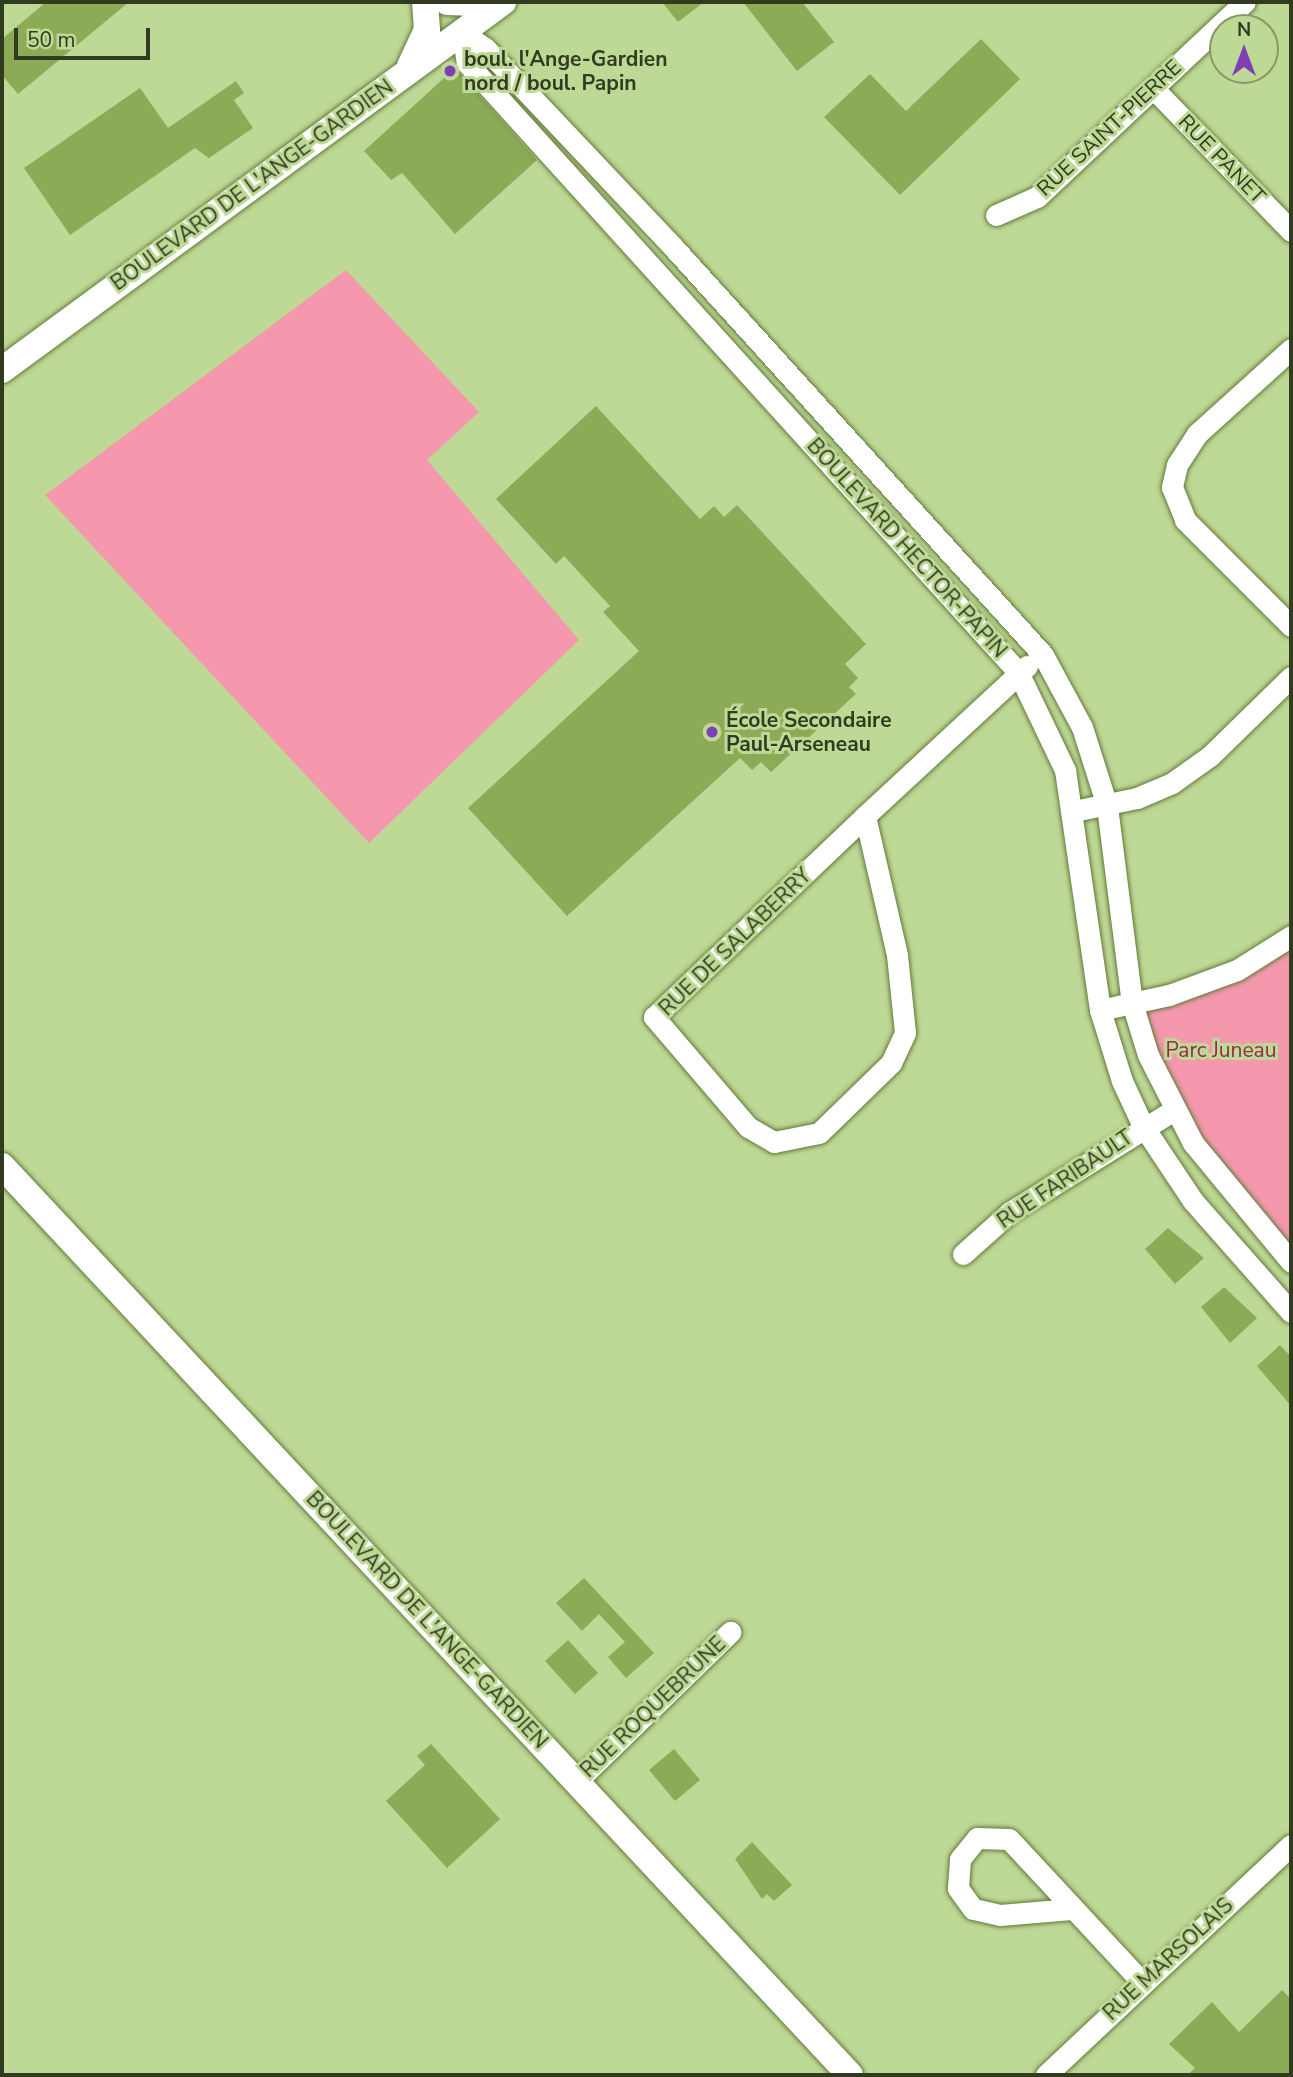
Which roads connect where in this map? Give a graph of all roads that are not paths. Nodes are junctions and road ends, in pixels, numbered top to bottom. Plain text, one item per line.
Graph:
1 (425, 2) edge
2 (433, 2) edge
3 (447, 2) edge
4 (1245, 2) edge
5 (502, 3) edge
6 (462, 32) junction
7 (407, 72) junction
8 (1153, 88) junction
9 (996, 215) dead end
10 (1291, 231) edge
11 (674, 248) junction
12 (650, 271) junction
13 (1291, 349) edge
14 (2, 370) edge
15 (1291, 626) edge
16 (1043, 655) junction
17 (1018, 672) junction
18 (1291, 677) edge
19 (1107, 806) junction
20 (1074, 811) junction
21 (864, 816) junction
22 (1291, 936) edge
23 (1132, 1003) junction
24 (1100, 1010) junction
25 (1172, 1111) junction
26 (1143, 1126) junction
27 (2, 1166) edge
28 (963, 1254) dead end
29 (1291, 1262) edge
30 (1291, 1311) edge
31 (730, 1632) dead end
32 (577, 1781) junction
33 (1288, 1854) edge
34 (1070, 1909) junction
35 (1142, 1982) junction
36 (849, 2075) edge
37 (1046, 2075) edge

1 - 7 main road
2 - 6 main road, BOULEVARD HECTOR-PAPIN
3 - 5 main road
4 - 8 street, RUE SAINT-PIERRE
5 - 6 main road, BOULEVARD DE L'ANGE-GARDIEN
6 - 7 main road, BOULEVARD DE L'ANGE-GARDIEN
6 - 11 street, BOULEVARD HECTOR-PAPIN
6 - 12 street, BOULEVARD HECTOR-PAPIN
7 - 14 main road, BOULEVARD DE L'ANGE-GARDIEN
8 - 9 street, RUE SAINT-PIERRE
8 - 10 street, RUE PANET
11 - 12 street
11 - 16 street, BOULEVARD HECTOR-PAPIN
12 - 17 street, BOULEVARD HECTOR-PAPIN
13 - 15 street
16 - 17 street, RUE DE SALABERRY
16 - 19 street, BOULEVARD HECTOR-PAPIN
17 - 20 street, BOULEVARD HECTOR-PAPIN
17 - 21 street, RUE DE SALABERRY
18 - 19 street
19 - 20 street
19 - 23 street, BOULEVARD HECTOR-PAPIN
20 - 24 street, BOULEVARD HECTOR-PAPIN
21 - 21 street, RUE DE SALABERRY
22 - 23 street
23 - 24 street
23 - 25 street, BOULEVARD HECTOR-PAPIN
24 - 26 street, BOULEVARD HECTOR-PAPIN
25 - 26 street, RUE FARIBAULT
25 - 29 street, BOULEVARD HECTOR-PAPIN
26 - 28 street, RUE FARIBAULT
26 - 30 street, BOULEVARD HECTOR-PAPIN
27 - 32 main road, BOULEVARD DE L'ANGE-GARDIEN
31 - 32 street, RUE ROQUEBRUNE
32 - 36 main road, BOULEVARD DE L'ANGE-GARDIEN
33 - 35 street, RUE MARSOLAIS
34 - 34 street
34 - 35 street
35 - 37 street, RUE MARSOLAIS

